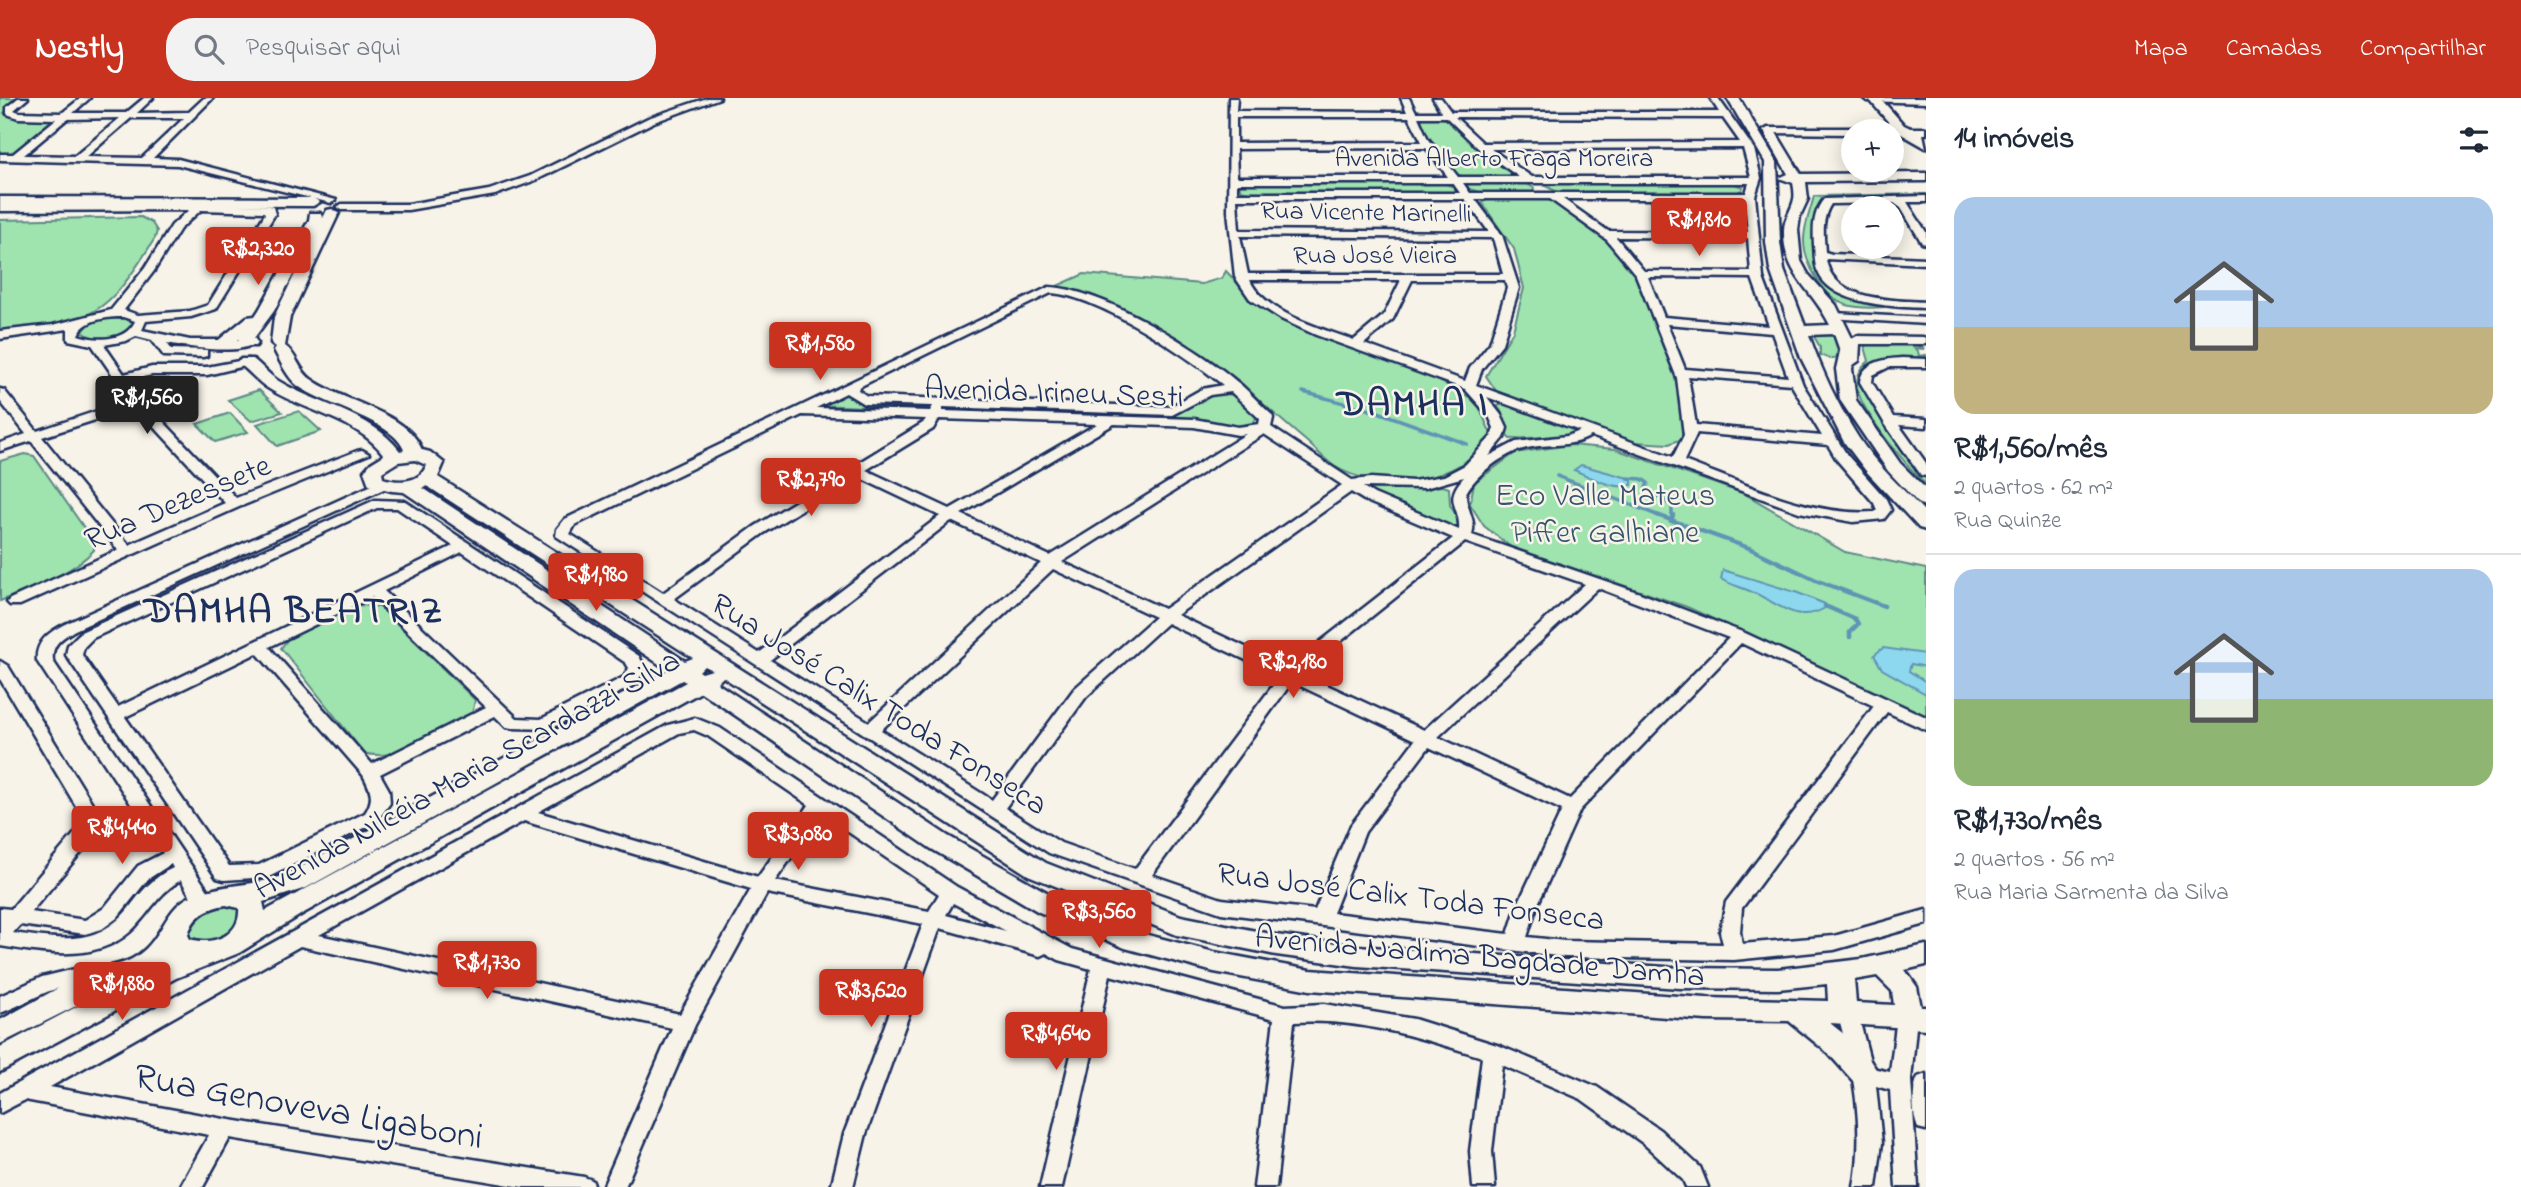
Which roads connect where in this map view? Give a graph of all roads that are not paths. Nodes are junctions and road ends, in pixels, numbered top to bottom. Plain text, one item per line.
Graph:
1 (24, 98) edge
2 (86, 98) edge
3 (149, 98) edge
4 (209, 98) edge
5 (716, 98) edge
6 (1233, 98) edge
7 (1405, 98) edge
8 (1437, 98) edge
9 (1714, 98) edge
10 (1732, 98) edge
11 (1744, 98) edge
12 (1878, 99) edge
13 (1926, 100) edge
14 (1231, 114) junction
15 (1414, 114) junction
16 (1447, 114) junction
17 (1726, 114) junction
18 (190, 115) junction
19 (66, 116) junction
20 (129, 116) junction
21 (1768, 131) junction
22 (1841, 131) edge
23 (1919, 135) edge
24 (1429, 145) junction
25 (1746, 145) junction
26 (1233, 146) junction
27 (1481, 146) junction
28 (0, 157) edge
29 (16, 157) junction
30 (79, 158) junction
31 (146, 160) junction
32 (1926, 177) edge
33 (1797, 178) junction
34 (1233, 180) junction
35 (1455, 180) junction
36 (1529, 180) junction
37 (1755, 180) junction
38 (1772, 185) junction
39 (1234, 196) junction
40 (1467, 196) junction
41 (1552, 196) junction
42 (1750, 196) junction
43 (1801, 197) junction
44 (1926, 199) edge
45 (1904, 200) edge
46 (0, 201) edge
47 (1841, 201) edge
48 (308, 204) junction
49 (1904, 204) edge
50 (198, 206) junction
51 (335, 207) junction
52 (0, 208) edge
53 (35, 208) junction
54 (140, 208) junction
55 (0, 213) edge
56 (176, 227) junction
57 (1235, 233) junction
58 (1606, 234) junction
59 (1497, 235) junction
60 (1753, 235) junction
61 (1926, 241) edge
62 (1821, 254) junction
63 (1926, 261) edge
64 (1641, 274) junction
65 (1756, 275) junction
66 (1241, 277) junction
67 (1408, 277) junction
68 (1509, 277) junction
69 (1784, 292) junction
70 (1820, 296) junction
71 (1924, 308) edge
72 (1895, 309) junction
73 (266, 311) junction
74 (115, 313) junction
75 (139, 317) junction
76 (1660, 320) junction
77 (84, 321) junction
78 (1926, 321) edge
79 (1837, 322) junction
80 (1776, 330) junction
81 (134, 331) junction
82 (1798, 331) junction
83 (0, 335) edge
84 (72, 337) junction
85 (1923, 340) edge
86 (0, 343) edge
87 (96, 343) junction
88 (1357, 344) junction
89 (281, 346) junction
90 (218, 353) junction
91 (245, 353) junction
92 (1808, 354) junction
93 (1926, 363) edge
94 (1844, 365) junction
95 (1681, 372) junction
96 (120, 374) junction
97 (1796, 381) junction
98 (855, 384) junction
99 (1469, 386) junction
100 (1236, 387) junction
101 (0, 393) edge
102 (138, 402) junction
103 (937, 409) junction
104 (800, 411) junction
105 (1111, 421) junction
106 (1889, 421) junction
107 (1926, 423) edge
108 (1264, 428) junction
109 (1690, 428) junction
110 (1590, 430) junction
111 (33, 436) junction
112 (1569, 438) junction
113 (1832, 441) junction
114 (0, 447) edge
115 (1637, 448) junction
116 (362, 454) dead end
117 (415, 455) junction
118 (395, 457) junction
119 (1677, 462) junction
120 (855, 470) junction
121 (1926, 472) edge
122 (1353, 484) junction
123 (381, 485) junction
124 (408, 489) junction
125 (1926, 500) edge
126 (234, 504) junction
127 (950, 515) junction
128 (1926, 524) edge
129 (1464, 537) junction
130 (464, 547) junction
131 (127, 552) junction
132 (1051, 562) junction
133 (1595, 583) junction
134 (374, 590) junction
135 (663, 600) junction
136 (15, 602) dead end
137 (1165, 616) junction
138 (1740, 636) junction
139 (259, 646) junction
140 (759, 661) junction
141 (717, 663) junction
142 (0, 666) edge
143 (1290, 674) junction
144 (692, 677) junction
145 (1884, 704) junction
146 (496, 709) junction
147 (116, 715) junction
148 (1926, 724) edge
149 (870, 731) junction
150 (1426, 738) junction
151 (370, 772) junction
152 (819, 805) junction
153 (1572, 807) junction
154 (994, 810) junction
155 (522, 814) junction
156 (415, 827) junction
157 (180, 862) junction
158 (1139, 878) junction
159 (237, 885) junction
160 (762, 885) junction
161 (950, 892) junction
162 (205, 901) junction
163 (8, 916) edge
164 (1926, 917) edge
165 (1321, 918) junction
166 (934, 919) junction
167 (175, 930) junction
168 (97, 932) junction
169 (0, 937) edge
170 (297, 938) junction
171 (1515, 942) junction
172 (232, 944) junction
173 (1734, 952) junction
174 (1066, 955) junction
175 (1926, 955) edge
176 (1102, 966) junction
177 (1883, 966) junction
178 (1843, 972) junction
179 (108, 989) junction
180 (0, 1005) edge
181 (1795, 1010) junction
182 (1285, 1014) junction
183 (1848, 1015) junction
184 (1917, 1017) edge
185 (685, 1023) junction
186 (0, 1033) edge
187 (1493, 1052) junction
188 (0, 1060) edge
189 (1865, 1075) junction
190 (1900, 1083) junction
191 (1926, 1083) edge
192 (23, 1091) junction
193 (0, 1104) edge
194 (1926, 1121) edge
195 (224, 1128) junction
196 (191, 1187) edge
197 (583, 1187) edge
198 (614, 1187) edge
199 (842, 1187) edge
200 (1051, 1187) edge
201 (1265, 1187) edge
202 (1484, 1187) edge
203 (1697, 1187) edge
204 (1865, 1187) edge
205 (1907, 1187) edge

1 - 19 street
2 - 19 street
3 - 20 street
4 - 18 street
5 - 51 street
6 - 14 street
7 - 15 street
8 - 16 street
9 - 17 street
10 - 38 street
11 - 21 street
12 - 13 street
12 - 23 street
14 - 15 street
14 - 26 street
15 - 16 street
15 - 24 street
16 - 17 street
16 - 27 street
17 - 25 street
18 - 20 street
18 - 31 street
19 - 20 street
19 - 29 street
20 - 30 street
21 - 22 street
21 - 33 street
24 - 26 street
24 - 35 street
25 - 27 street
25 - 37 street
26 - 34 street
27 - 36 street
28 - 29 street
29 - 30 street
30 - 31 street
31 - 48 street
32 - 33 street
33 - 38 street
33 - 43 street
34 - 35 street, Avenida Alberto Fraga Moreira
34 - 39 street
35 - 36 street, Avenida Alberto Fraga Moreira
35 - 40 street
36 - 37 street, Avenida Alberto Fraga Moreira
36 - 41 street
37 - 42 street
38 - 43 street
38 - 69 street
39 - 40 street, Avenida Alberto Fraga Moreira
39 - 57 street
40 - 41 street, Avenida Alberto Fraga Moreira
40 - 59 street
41 - 42 street, Avenida Alberto Fraga Moreira
41 - 58 street
42 - 60 street
43 - 70 street
44 - 45 street
46 - 48 street
47 - 62 street
48 - 51 street
48 - 51 street
48 - 73 street
49 - 61 street
50 - 54 street
50 - 56 street
50 - 75 street
51 - 89 street
52 - 53 street
53 - 54 street
53 - 55 street
54 - 56 street
56 - 74 street
57 - 59 street, Rua Vicente Marinelli
57 - 66 street
58 - 60 street
58 - 64 street
59 - 68 street
60 - 65 street
62 - 63 street
62 - 72 street
64 - 65 street
64 - 76 street
65 - 80 street
66 - 67 street, Rua José Vieira
66 - 88 street
67 - 68 street, Rua José Vieira
67 - 88 street
68 - 99 street
69 - 70 street
69 - 79 street
69 - 82 street
70 - 72 street
70 - 79 street
71 - 72 street
72 - 78 street
72 - 79 street
72 - 85 street
73 - 90 street
73 - 91 street
74 - 75 street
74 - 77 street
75 - 81 street
76 - 80 street
76 - 95 street
77 - 83 street
77 - 84 street
79 - 82 street
79 - 85 street
79 - 94 street
80 - 97 street
81 - 87 street
81 - 90 street
82 - 92 street
84 - 86 street
84 - 87 street
85 - 94 street
87 - 96 street
88 - 99 street
89 - 91 street
89 - 117 street
90 - 91 street
90 - 96 street
91 - 96 street
91 - 118 street
92 - 94 street
92 - 128 street
93 - 106 street
94 - 125 street
95 - 97 street
95 - 109 street
96 - 102 street
97 - 113 street
98 - 100 street
98 - 103 street, Avenida Irineu Sesti
98 - 104 street
99 - 110 street
99 - 122 street
100 - 103 street, Avenida Irineu Sesti
100 - 108 street
101 - 111 street
102 - 111 street
102 - 126 street
103 - 104 street, Avenida Irineu Sesti
103 - 105 street, Avenida Irineu Sesti
103 - 120 street
104 - 135 street, Rua José Calix Toda Fonseca
105 - 108 street, Avenida Irineu Sesti
105 - 127 street
106 - 107 street
106 - 121 street
108 - 122 street
108 - 132 street
109 - 113 street
109 - 119 street
110 - 112 street
110 - 115 street
111 - 114 street
111 - 131 street
112 - 115 street
112 - 129 street
113 - 119 street
115 - 119 street
116 - 126 street, Rua Dezessete
117 - 118 street
117 - 124 street
118 - 123 street
120 - 127 street
120 - 135 street
122 - 129 street
122 - 137 street
123 - 124 street
123 - 157 street
124 - 130 street
124 - 141 street, Avenida Nadima Bagdade Damha
124 - 144 street, Avenida Nadima Bagdade Damha
124 - 147 street
126 - 131 street, Rua Dezessete
127 - 132 street
127 - 140 street
129 - 133 street
129 - 143 street
130 - 134 street
130 - 146 street
131 - 136 street, Rua Dezessete
132 - 137 street
132 - 149 street
133 - 138 street
133 - 150 street
134 - 139 street
134 - 146 street
135 - 140 street, Rua José Calix Toda Fonseca
137 - 143 street
137 - 154 street
138 - 145 street
138 - 153 street
139 - 147 street
139 - 151 street
140 - 149 street, Rua José Calix Toda Fonseca
141 - 144 street, Avenida Nilcéia Maria Scardazzi Silva
141 - 178 street, Avenida Nadima Bagdade Damha
142 - 163 street
143 - 150 street
143 - 158 street
144 - 156 street, Avenida Nilcéia Maria Scardazzi Silva
144 - 181 street, Avenida Nadima Bagdade Damha
145 - 148 street
145 - 173 street
146 - 151 street
147 - 159 street
149 - 154 street, Rua José Calix Toda Fonseca
150 - 153 street
150 - 165 street
151 - 159 street
152 - 155 street
152 - 160 street
152 - 161 street
153 - 171 street
154 - 158 street, Rua José Calix Toda Fonseca
155 - 160 street
155 - 170 street
156 - 159 street, Avenida Nilcéia Maria Scardazzi Silva
156 - 172 street, Avenida Nilcéia Maria Scardazzi Silva
157 - 162 street
157 - 168 street
158 - 165 street, Rua José Calix Toda Fonseca
159 - 162 street, Avenida Nilcéia Maria Scardazzi Silva
159 - 172 street
160 - 166 street
160 - 185 street
161 - 166 street
161 - 174 street
162 - 167 street, Avenida Nilcéia Maria Scardazzi Silva
163 - 168 street
163 - 169 street
164 - 173 street, Rua José Calix Toda Fonseca
165 - 171 street, Rua José Calix Toda Fonseca
166 - 174 street
166 - 199 street
167 - 172 street
167 - 179 street, Avenida Nilcéia Maria Scardazzi Silva
168 - 169 street
170 - 185 street
170 - 192 street
171 - 173 street, Rua José Calix Toda Fonseca
172 - 179 street, Avenida Nilcéia Maria Scardazzi Silva
174 - 176 street
175 - 177 street, Avenida Nadima Bagdade Damha
176 - 182 street
176 - 200 street
177 - 178 street, Avenida Nadima Bagdade Damha
177 - 184 street
178 - 183 street
179 - 180 street
179 - 186 street, Avenida Nilcéia Maria Scardazzi Silva
179 - 188 street, Avenida Nilcéia Maria Scardazzi Silva
181 - 183 street, Avenida Nadima Bagdade Damha
181 - 189 street
182 - 187 street
182 - 201 street
183 - 184 street, Avenida Nadima Bagdade Damha
183 - 189 street
184 - 190 street
185 - 198 street
187 - 202 street
187 - 203 street
189 - 190 street
189 - 204 street
190 - 205 street
191 - 194 street
192 - 193 street
192 - 195 street, Rua Genoveva Ligaboni
195 - 196 street
195 - 197 street, Rua Genoveva Ligaboni

